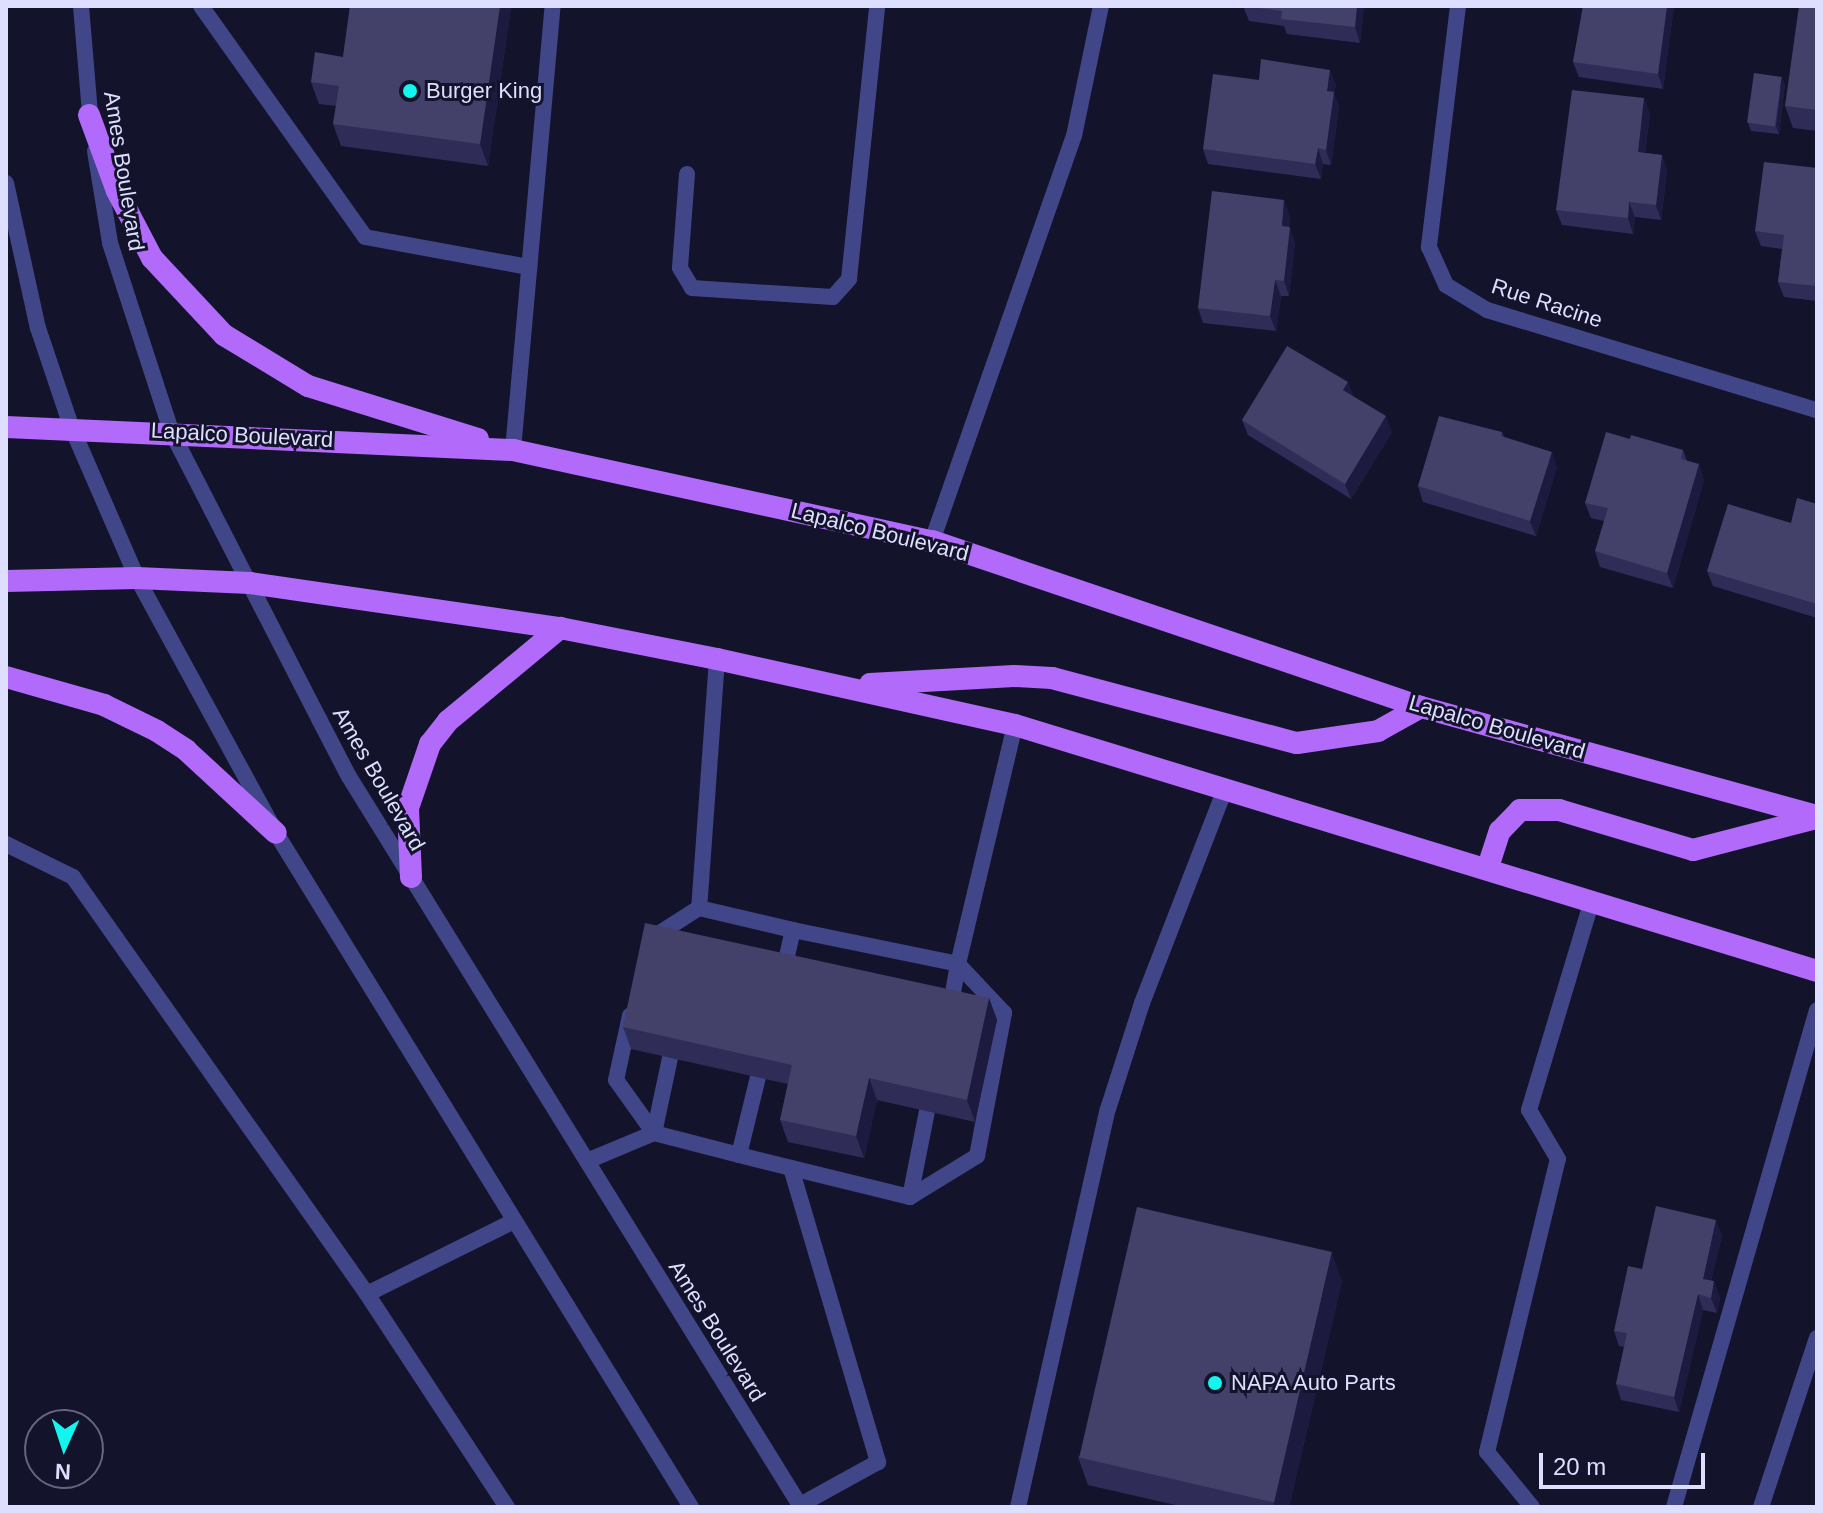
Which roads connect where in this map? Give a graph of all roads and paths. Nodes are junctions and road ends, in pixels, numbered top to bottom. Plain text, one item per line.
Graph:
1 (81, 6) edge
2 (201, 6) edge
3 (553, 6) edge
4 (877, 6) edge
5 (1101, 6) edge
6 (1458, 6) edge
7 (89, 115) junction
8 (687, 174) dead end
9 (6, 183) edge
10 (529, 267) junction
11 (1817, 410) edge
12 (71, 426) junction
13 (6, 427) edge
14 (171, 431) junction
15 (513, 450) junction
16 (932, 541) junction
17 (137, 578) junction
18 (6, 581) edge
19 (250, 583) junction
20 (560, 628) junction
21 (717, 659) junction
22 (6, 677) edge
23 (841, 686) junction
24 (1421, 707) junction
25 (1015, 725) junction
26 (1225, 789) junction
27 (1817, 817) edge
28 (276, 833) junction
29 (6, 844) edge
30 (1488, 867) junction
31 (411, 877) junction
32 (1592, 900) junction
33 (699, 908) junction
34 (793, 930) junction
35 (693, 938) edge
36 (642, 957) edge
37 (958, 964) junction
38 (1817, 971) edge
39 (782, 975) edge
40 (632, 1003) edge
41 (950, 1010) edge
42 (1817, 1010) edge
43 (670, 1058) edge
44 (758, 1077) edge
45 (927, 1111) edge
46 (654, 1133) junction
47 (739, 1155) junction
48 (587, 1161) junction
49 (791, 1168) junction
50 (910, 1197) junction
51 (514, 1221) junction
52 (367, 1294) junction
53 (1817, 1338) edge
54 (800, 1506) edge
55 (507, 1507) edge
56 (691, 1507) edge
57 (1018, 1507) edge
58 (1532, 1507) edge
59 (1674, 1507) edge
60 (1761, 1507) edge

1 - 7 street, Ames Boulevard
2 - 10 street
3 - 10 street
4 - 8 street
5 - 16 street
6 - 11 street, Rue Racine
7 - 14 street, Ames Boulevard
7 - 15 main road
9 - 12 street
10 - 15 street
12 - 13 main road, Lapalco Boulevard
12 - 14 main road, Lapalco Boulevard
12 - 17 street
14 - 15 main road, Lapalco Boulevard
14 - 19 street, Ames Boulevard
15 - 16 main road, Lapalco Boulevard
16 - 24 main road, Lapalco Boulevard
17 - 18 main road
17 - 19 main road
17 - 28 street
19 - 20 main road
19 - 31 street, Ames Boulevard
20 - 21 main road
20 - 31 main road
21 - 23 main road
21 - 33 street
22 - 28 main road
23 - 24 main road
23 - 25 main road
24 - 27 main road, Lapalco Boulevard
25 - 26 main road
25 - 37 street
26 - 30 main road
26 - 57 street
27 - 30 main road
28 - 51 street
29 - 52 street
30 - 32 main road
31 - 48 street, Ames Boulevard
32 - 38 main road
32 - 58 street
33 - 34 street
33 - 35 street
33 - 36 street
34 - 37 street
34 - 39 street
37 - 41 street
37 - 50 street
40 - 46 street
42 - 59 street
43 - 46 street
44 - 47 street
45 - 50 street
46 - 47 street
46 - 48 street
47 - 49 street
48 - 54 street, Ames Boulevard
49 - 50 street
49 - 54 street
51 - 52 street
51 - 56 street
52 - 55 street
53 - 60 street

